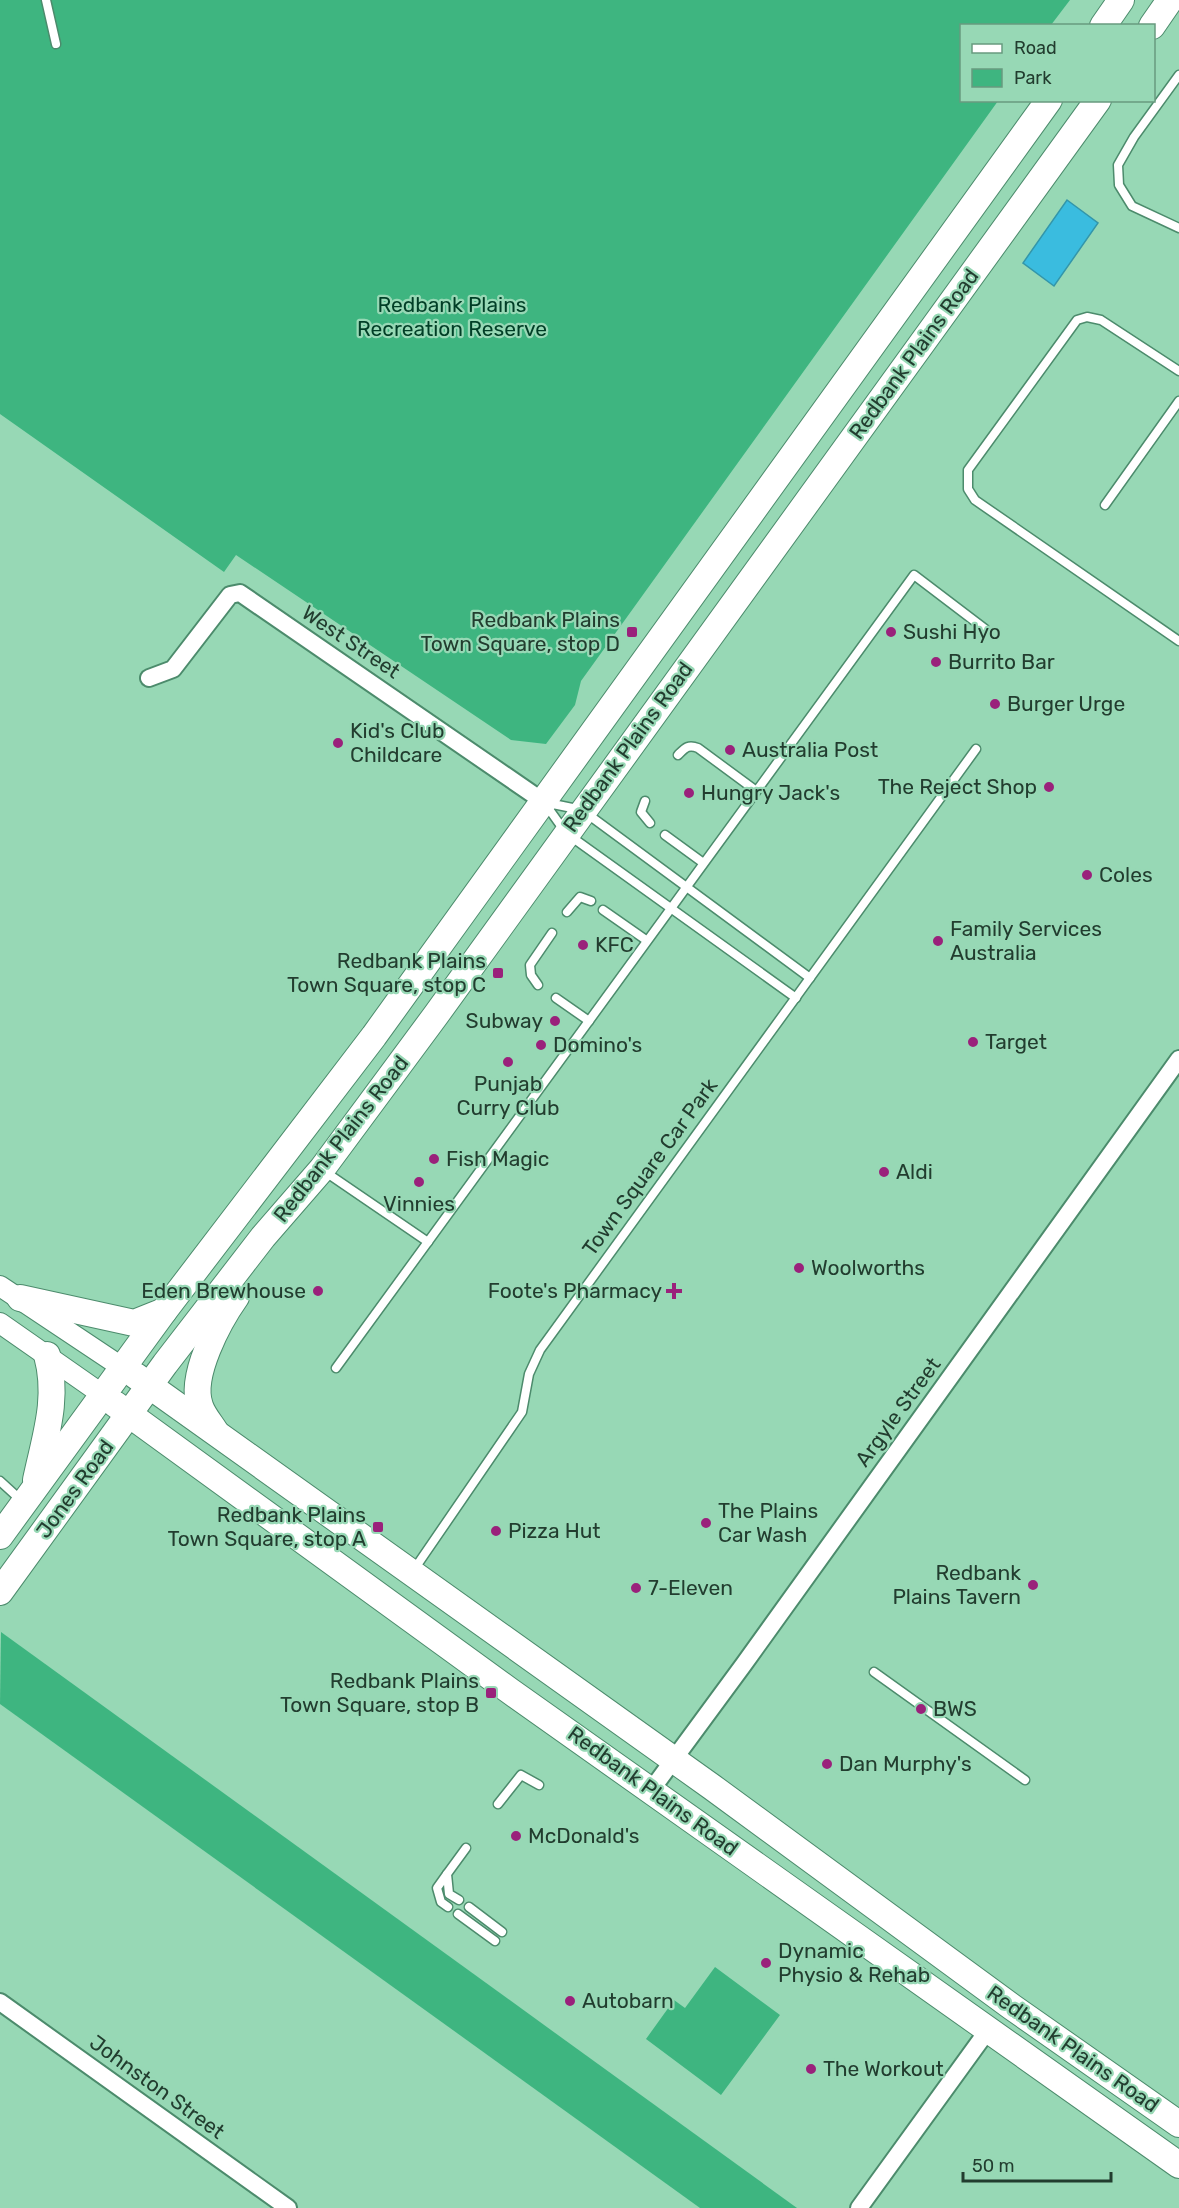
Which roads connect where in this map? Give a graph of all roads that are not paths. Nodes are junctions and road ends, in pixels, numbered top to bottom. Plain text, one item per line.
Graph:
1 (46, 0) edge
2 (1121, 0) edge
3 (1170, 0) edge
4 (1104, 24) edge
5 (1153, 24) edge
6 (56, 44) dead end
7 (1179, 75) edge
8 (1048, 102) edge
9 (1097, 102) edge
10 (1179, 228) edge
11 (1179, 371) edge
12 (1179, 402) edge
13 (1105, 505) dead end
14 (986, 628) dead end
15 (1179, 641) edge
16 (149, 678) dead end
17 (976, 749) dead end
18 (678, 755) dead end
19 (755, 790) junction
20 (645, 801) dead end
21 (544, 802) junction
22 (582, 810) junction
23 (650, 823) dead end
24 (566, 833) junction
25 (665, 835) dead end
26 (702, 862) junction
27 (685, 886) junction
28 (591, 901) dead end
29 (670, 906) junction
30 (603, 910) dead end
31 (567, 912) dead end
32 (552, 933) dead end
33 (646, 940) junction
34 (810, 978) junction
35 (538, 985) dead end
36 (556, 998) dead end
37 (796, 998) junction
38 (589, 1021) junction
39 (1179, 1059) edge
40 (322, 1169) junction
41 (296, 1197) junction
42 (428, 1242) junction
43 (10, 1292) edge
44 (164, 1311) junction
45 (0, 1323) edge
46 (47, 1355) junction
47 (123, 1368) junction
48 (336, 1368) dead end
49 (149, 1386) junction
50 (103, 1395) junction
51 (129, 1413) junction
52 (217, 1434) junction
53 (0, 1481) edge
54 (29, 1495) junction
55 (0, 1536) edge
56 (411, 1574) junction
57 (0, 1592) edge
58 (874, 1672) dead end
59 (510, 1690) junction
60 (673, 1760) junction
61 (1025, 1780) dead end
62 (539, 1785) dead end
63 (652, 1790) junction
64 (498, 1804) dead end
65 (466, 1848) dead end
66 (447, 1874) junction
67 (459, 1900) dead end
68 (448, 1907) dead end
69 (469, 1907) dead end
70 (458, 1914) dead end
71 (502, 1932) dead end
72 (495, 1941) dead end
73 (0, 2002) edge
74 (1012, 2007) junction
75 (988, 2030) junction
76 (1089, 2103) junction
77 (1179, 2124) edge
78 (1179, 2165) edge
79 (288, 2208) edge
80 (860, 2208) edge

1 - 6 lane
2 - 4 main road
3 - 5 main road
7 - 10 lane
8 - 21 main road, Redbank Plains Road
9 - 22 main road, Redbank Plains Road
11 - 15 lane
12 - 13 lane
14 - 19 lane
16 - 21 street, West Street
17 - 34 lane, Town Square Car Park
18 - 19 lane
19 - 26 lane
20 - 23 lane
21 - 22 lane
21 - 24 lane
21 - 44 main road, Redbank Plains Road
22 - 24 main road, Redbank Plains Road
22 - 27 lane
24 - 29 lane
24 - 40 main road, Redbank Plains Road
25 - 26 lane
26 - 27 lane
27 - 29 lane
27 - 34 lane
28 - 31 lane
29 - 33 lane
29 - 37 lane
30 - 33 lane
32 - 35 lane
33 - 38 lane
34 - 37 lane, Town Square Car Park
36 - 38 lane
37 - 56 lane, Town Square Car Park
38 - 42 lane
39 - 60 street, Argyle Street
40 - 41 main road, Redbank Plains Road
40 - 42 lane
41 - 49 main road, Redbank Plains Road
41 - 52 main road
42 - 48 lane
43 - 44 main road
43 - 47 street
44 - 47 main road, Redbank Plains Road
45 - 46 street
46 - 50 street
46 - 54 main road
47 - 49 main road, Redbank Plains Road
47 - 50 main road, Redbank Plains Road
49 - 51 main road, Jones Road
49 - 52 main road, Redbank Plains Road
50 - 51 main road, Redbank Plains Road
50 - 54 main road, Jones Road
51 - 57 main road, Jones Road
51 - 59 main road, Redbank Plains Road
52 - 56 main road, Redbank Plains Road
53 - 54 lane
54 - 55 main road, Jones Road
56 - 59 main road
56 - 60 main road, Redbank Plains Road
58 - 61 lane
59 - 63 main road, Redbank Plains Road
60 - 63 street, Argyle Street
60 - 74 main road, Redbank Plains Road
62 - 64 lane
63 - 75 main road, Redbank Plains Road
65 - 66 lane
66 - 67 lane
66 - 68 lane
69 - 71 lane
70 - 72 lane
73 - 79 street, Johnston Street
74 - 76 main road
74 - 77 main road, Redbank Plains Road
75 - 76 main road, Redbank Plains Road
75 - 80 street
76 - 78 main road, Redbank Plains Road

